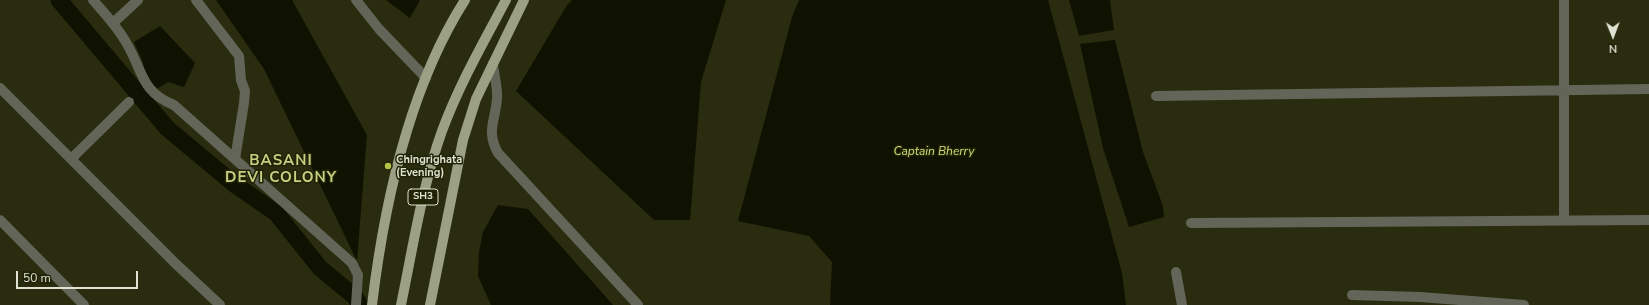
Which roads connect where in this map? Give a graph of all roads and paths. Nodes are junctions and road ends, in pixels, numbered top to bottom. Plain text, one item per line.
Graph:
1 (93, 0) edge
2 (138, 0) edge
3 (196, 0) edge
4 (356, 0) edge
5 (465, 0) edge
6 (506, 0) edge
7 (524, 0) edge
8 (1564, 0) edge
9 (113, 23) junction
10 (493, 64) junction
11 (426, 78) junction
12 (0, 88) edge
13 (1649, 89) edge
14 (1564, 90) junction
15 (1156, 96) dead end
16 (129, 102) dead end
17 (71, 159) junction
18 (235, 160) junction
19 (0, 220) edge
20 (1564, 220) junction
21 (1649, 220) edge
22 (1191, 223) dead end
23 (1176, 272) dead end
24 (1352, 295) dead end
25 (84, 305) edge
26 (220, 305) edge
27 (356, 305) edge
28 (372, 305) edge
29 (401, 305) edge
30 (430, 305) edge
31 (638, 305) edge
32 (1182, 305) edge
33 (1524, 305) edge

1 - 9 street
2 - 9 street
3 - 18 street
4 - 11 street
5 - 11 main road, SH3
6 - 29 main road, SH3
7 - 10 main road
8 - 14 street
9 - 18 street
10 - 30 main road
10 - 31 street
11 - 28 main road, SH3
12 - 17 street
13 - 14 street
14 - 15 street
14 - 20 street
16 - 17 street
17 - 26 street
18 - 27 street
19 - 25 street
20 - 21 street
20 - 22 street
23 - 32 street
24 - 33 street

